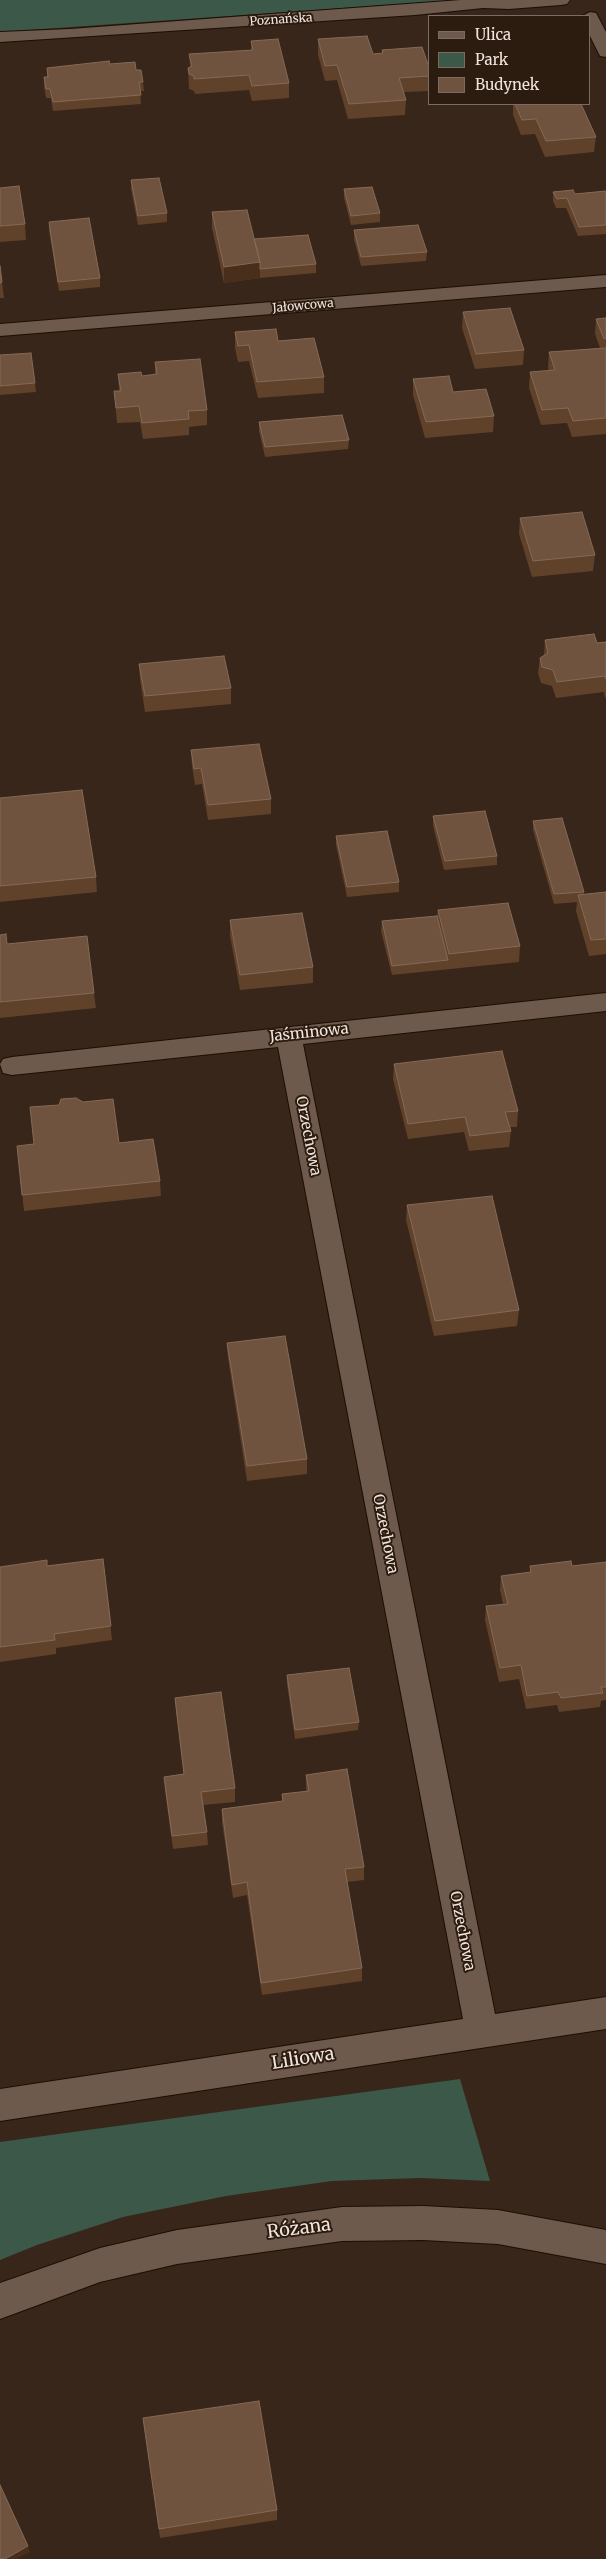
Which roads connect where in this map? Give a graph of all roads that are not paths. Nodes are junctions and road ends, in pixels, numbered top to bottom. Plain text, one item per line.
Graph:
1 (561, 0) edge
2 (582, 0) edge
3 (589, 15) edge
4 (591, 19) edge
5 (0, 37) edge
6 (606, 52) edge
7 (606, 281) edge
8 (0, 330) edge
9 (606, 1002) edge
10 (289, 1036) junction
11 (12, 1066) dead end
12 (606, 2013) edge
13 (482, 2032) junction
14 (0, 2105) edge
15 (606, 2247) edge
16 (0, 2301) edge

1 - 5 street, Poznańska
2 - 3 street
4 - 6 street
7 - 8 street, Jałowcowa
9 - 10 street, Jaśminowa
10 - 11 street, Jaśminowa
10 - 13 street, Orzechowa
12 - 13 street, Liliowa
13 - 14 street, Liliowa
15 - 16 street, Różana

